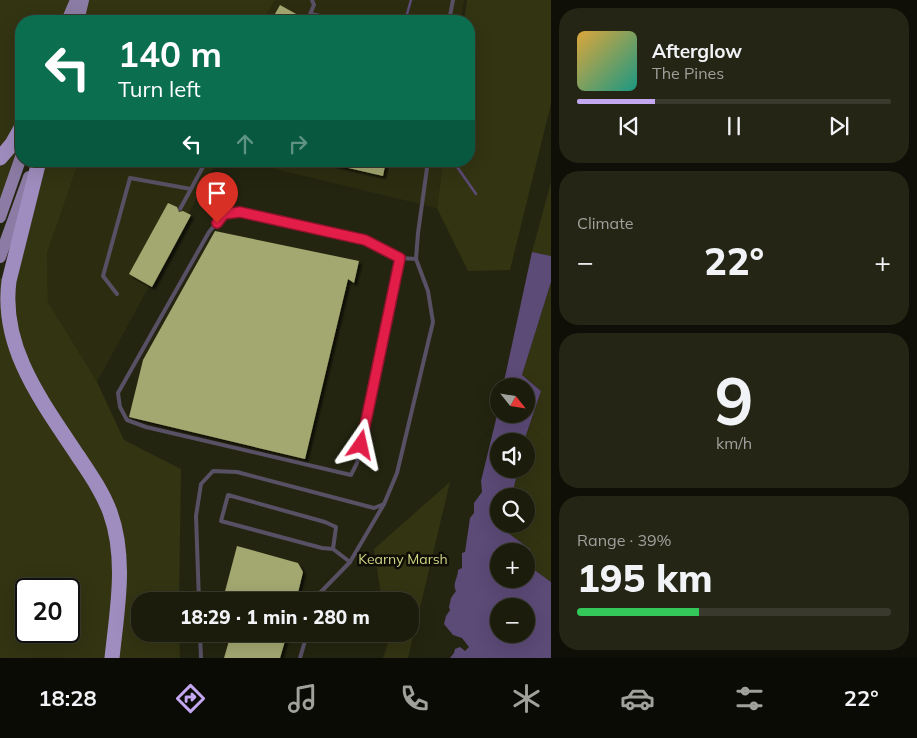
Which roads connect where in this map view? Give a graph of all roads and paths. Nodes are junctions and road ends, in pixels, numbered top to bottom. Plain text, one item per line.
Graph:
1 (76, 0) edge
2 (83, 0) edge
3 (312, 0) edge
4 (453, 0) edge
5 (311, 14) joint
6 (70, 15) edge
7 (79, 15) edge
8 (316, 15) edge
9 (450, 15) edge
10 (15, 139) edge
11 (0, 158) edge
12 (18, 167) edge
13 (32, 167) edge
14 (37, 167) edge
15 (203, 167) edge
16 (427, 167) edge
17 (191, 189) junction
18 (180, 209) dead end
19 (0, 217) edge
20 (0, 257) edge
21 (400, 258) junction
22 (416, 259) junction
23 (117, 294) dead end
24 (384, 504) junction
25 (333, 549) junction
26 (350, 562) junction
27 (199, 592) edge
28 (320, 592) edge
29 (200, 642) edge
30 (304, 642) edge
31 (112, 658) edge
32 (201, 658) edge
33 (300, 658) edge

1 - 6 main road
2 - 7 main road
3 - 5 lane
4 - 9 lane
5 - 8 lane
10 - 11 highway
12 - 19 main road
13 - 20 main road
14 - 31 highway
15 - 17 lane
16 - 22 lane
17 - 18 lane
17 - 23 lane
21 - 21 lane
21 - 22 lane
22 - 24 lane
24 - 26 lane
24 - 27 lane
25 - 25 lane
25 - 26 lane
26 - 28 lane
29 - 32 lane
30 - 33 lane

